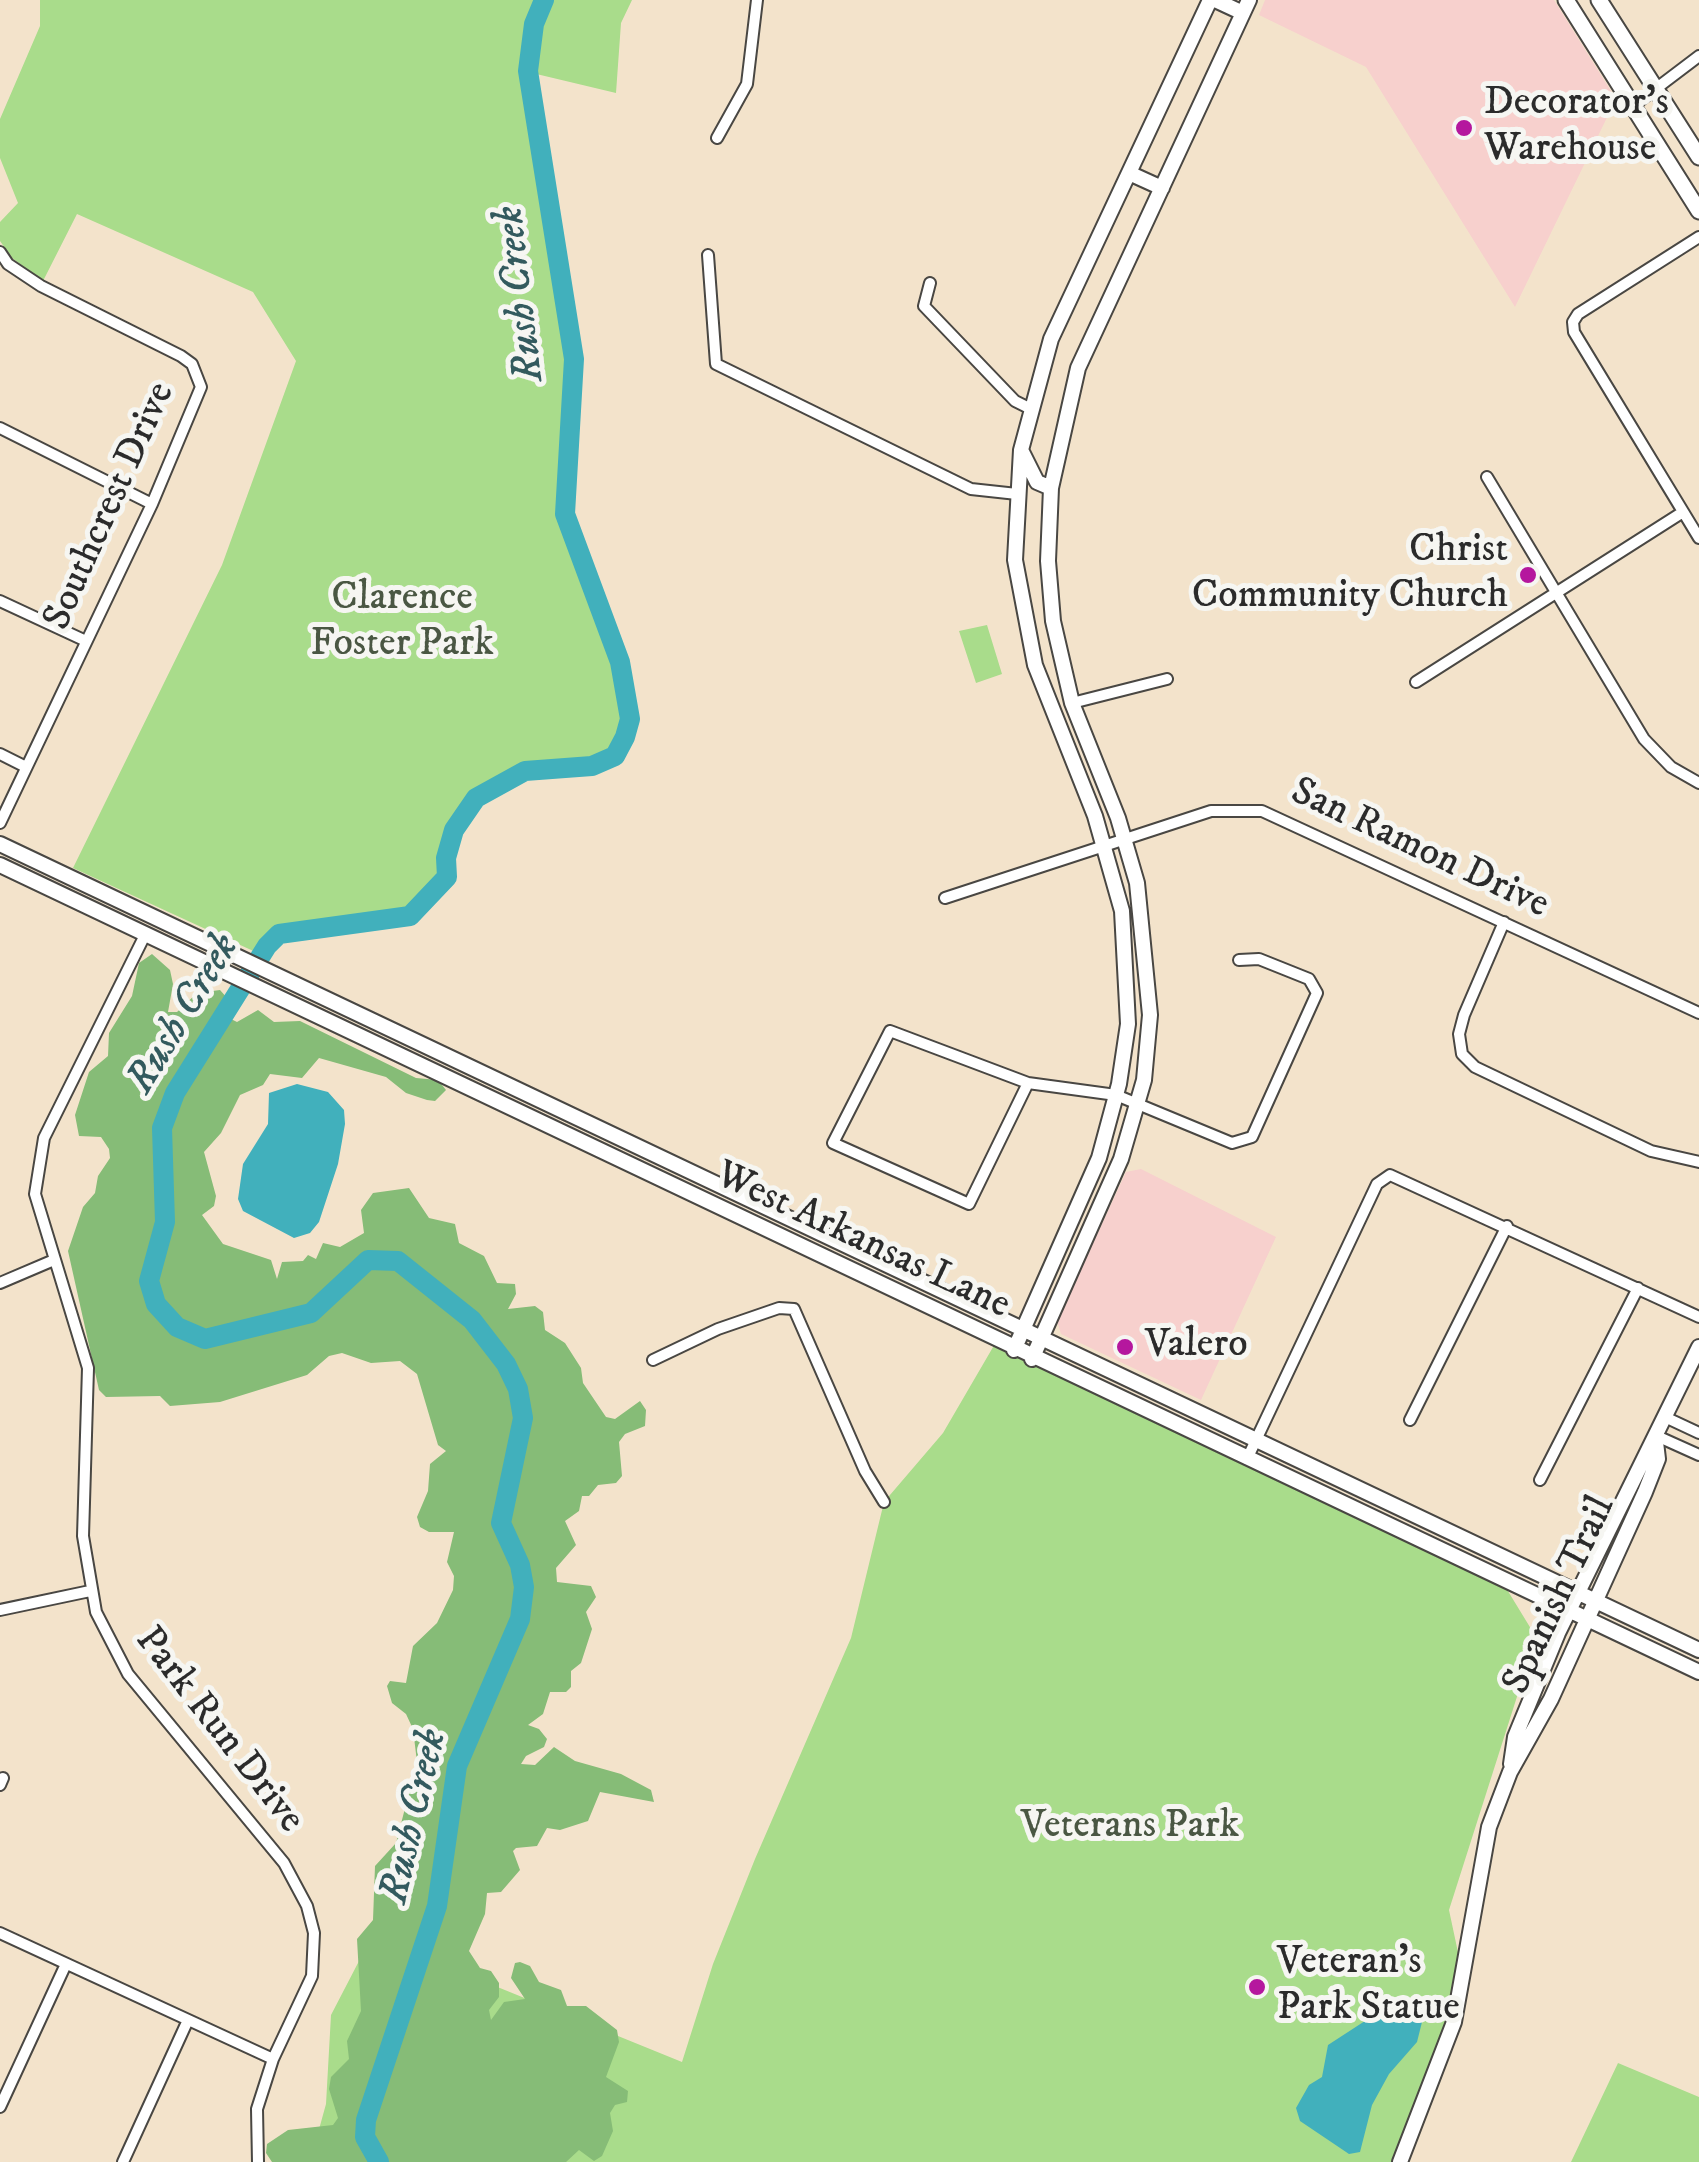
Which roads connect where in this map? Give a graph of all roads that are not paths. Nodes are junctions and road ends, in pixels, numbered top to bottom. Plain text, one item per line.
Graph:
1 (756, 0) edge
2 (1212, 0) edge
3 (1566, 0) edge
4 (1599, 0) edge
5 (1246, 7) edge
6 (1699, 56) edge
7 (1655, 89) junction
8 (1632, 106) junction
9 (718, 138) dead end
10 (1699, 157) edge
11 (1129, 173) junction
12 (1162, 188) junction
13 (1699, 211) edge
14 (1699, 237) edge
15 (0, 252) edge
16 (708, 255) dead end
17 (930, 284) dead end
18 (1029, 408) junction
19 (0, 428) edge
20 (1020, 450) junction
21 (1487, 478) dead end
22 (1051, 488) junction
23 (1017, 494) junction
24 (152, 504) junction
25 (1683, 512) junction
26 (1699, 538) edge
27 (1555, 596) junction
28 (0, 600) edge
29 (86, 641) junction
30 (1167, 679) dead end
31 (1416, 682) dead end
32 (1072, 703) junction
33 (0, 754) edge
34 (26, 766) junction
35 (1699, 783) edge
36 (0, 823) edge
37 (1124, 838) junction
38 (0, 844) edge
39 (1104, 845) junction
40 (0, 865) edge
41 (944, 898) dead end
42 (1504, 922) junction
43 (145, 934) junction
44 (1238, 960) dead end
45 (1699, 1012) edge
46 (1028, 1082) junction
47 (1116, 1095) junction
48 (1138, 1104) junction
49 (1699, 1162) edge
50 (1507, 1226) junction
51 (54, 1260) junction
52 (0, 1283) edge
53 (1638, 1288) junction
54 (1699, 1317) edge
55 (1024, 1330) junction
56 (1041, 1339) junction
57 (1699, 1347) edge
58 (1014, 1350) junction
59 (1032, 1359) junction
60 (654, 1360) dead end
61 (1667, 1418) junction
62 (1410, 1420) dead end
63 (1699, 1433) edge
64 (1657, 1439) junction
65 (1255, 1442) junction
66 (1699, 1455) edge
67 (1247, 1459) junction
68 (1540, 1480) dead end
69 (884, 1502) dead end
70 (90, 1591) junction
71 (1577, 1592) junction
72 (1595, 1601) junction
73 (0, 1610) edge
74 (1567, 1613) junction
75 (1586, 1621) junction
76 (1699, 1650) edge
77 (1699, 1672) edge
78 (1510, 1772) junction
79 (0, 1932) edge
80 (66, 1964) junction
81 (188, 2020) junction
82 (273, 2059) junction
83 (0, 2108) edge
84 (123, 2162) edge
85 (258, 2162) edge
86 (1400, 2162) edge

1 - 9 street
2 - 5 main road
2 - 11 main road
3 - 8 main road
4 - 7 main road
5 - 12 main road
6 - 7 street
7 - 8 street
7 - 10 main road
8 - 13 main road
11 - 12 main road
11 - 18 main road
12 - 22 main road
14 - 25 street
15 - 24 street, Southcrest Drive
16 - 23 street
17 - 18 street
18 - 20 main road
19 - 24 street
20 - 22 main road
20 - 23 main road
21 - 27 street
22 - 32 main road
23 - 39 main road
24 - 29 street, Southcrest Drive
25 - 26 street
25 - 27 street
27 - 31 street
27 - 35 street
28 - 29 street
29 - 34 street, Southcrest Drive
30 - 32 street
32 - 37 main road
33 - 34 street
34 - 36 street, Southcrest Drive
37 - 39 street, San Ramon Drive
37 - 42 street, San Ramon Drive
37 - 48 main road
38 - 55 main road, West Arkansas Lane
39 - 41 street, San Ramon Drive
39 - 47 main road
40 - 43 main road, West Arkansas Lane
42 - 45 street, San Ramon Drive
42 - 49 street
43 - 51 street, Park Run Drive
43 - 58 main road, West Arkansas Lane
44 - 48 street
46 - 46 street
46 - 47 street
47 - 48 street
47 - 55 main road
48 - 56 main road
50 - 53 street
50 - 62 street
50 - 65 street
51 - 52 street
51 - 70 street, Park Run Drive
53 - 54 street
53 - 68 street
55 - 56 main road, West Arkansas Lane
55 - 58 main road
56 - 59 main road
56 - 65 main road, West Arkansas Lane
57 - 61 main road, Spanish Trail
58 - 59 main road, West Arkansas Lane
59 - 67 main road, West Arkansas Lane
60 - 69 street
61 - 63 street
61 - 64 main road, Spanish Trail
64 - 66 street
64 - 71 main road, Spanish Trail
64 - 72 main road, Spanish Trail
65 - 67 street
65 - 71 main road, West Arkansas Lane
67 - 74 main road, West Arkansas Lane
70 - 73 street
70 - 82 street, Park Run Drive
71 - 72 main road, West Arkansas Lane
71 - 74 main road, Spanish Trail
72 - 75 main road, Spanish Trail
72 - 76 main road, West Arkansas Lane
74 - 75 main road, West Arkansas Lane
74 - 78 main road, Spanish Trail
75 - 77 main road, West Arkansas Lane
75 - 78 main road, Spanish Trail
78 - 86 main road, Spanish Trail
79 - 80 street
80 - 81 street
80 - 83 street
81 - 82 street
81 - 84 street
82 - 85 street, Park Run Drive

